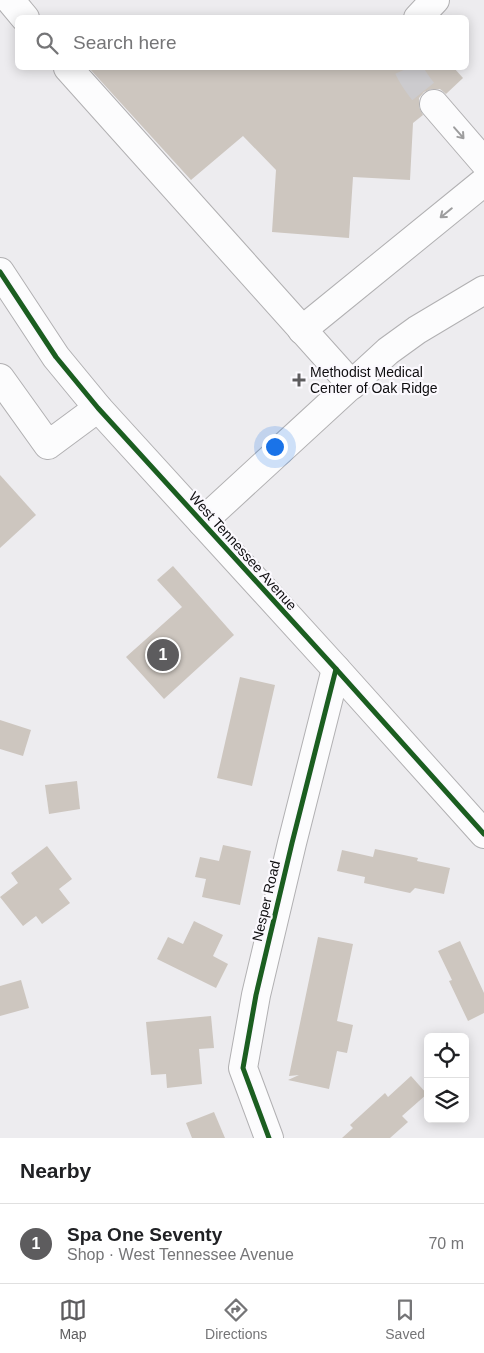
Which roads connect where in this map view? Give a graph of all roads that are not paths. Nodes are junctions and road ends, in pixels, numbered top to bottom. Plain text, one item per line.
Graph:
1 (10, 0) edge
2 (435, 0) edge
3 (22, 15) edge
4 (421, 15) edge
5 (70, 70) edge
6 (434, 104) tunnel mouth
7 (484, 162) edge
8 (484, 182) edge
9 (2, 278) edge
10 (484, 290) edge
11 (302, 330) junction
12 (0, 378) edge
13 (352, 385) junction
14 (98, 408) junction
15 (202, 522) junction
16 (336, 669) junction
17 (484, 834) edge
18 (269, 1138) edge

1 - 3 street
2 - 4 street
5 - 11 street
6 -> 7 street
8 -> 11 street
9 - 14 street, West Tennessee Avenue
10 - 13 street
11 - 13 street
12 - 14 street
13 - 15 street
14 - 15 street, West Tennessee Avenue
15 - 16 street, West Tennessee Avenue
16 - 17 street, West Tennessee Avenue
16 - 18 street, Nesper Road

